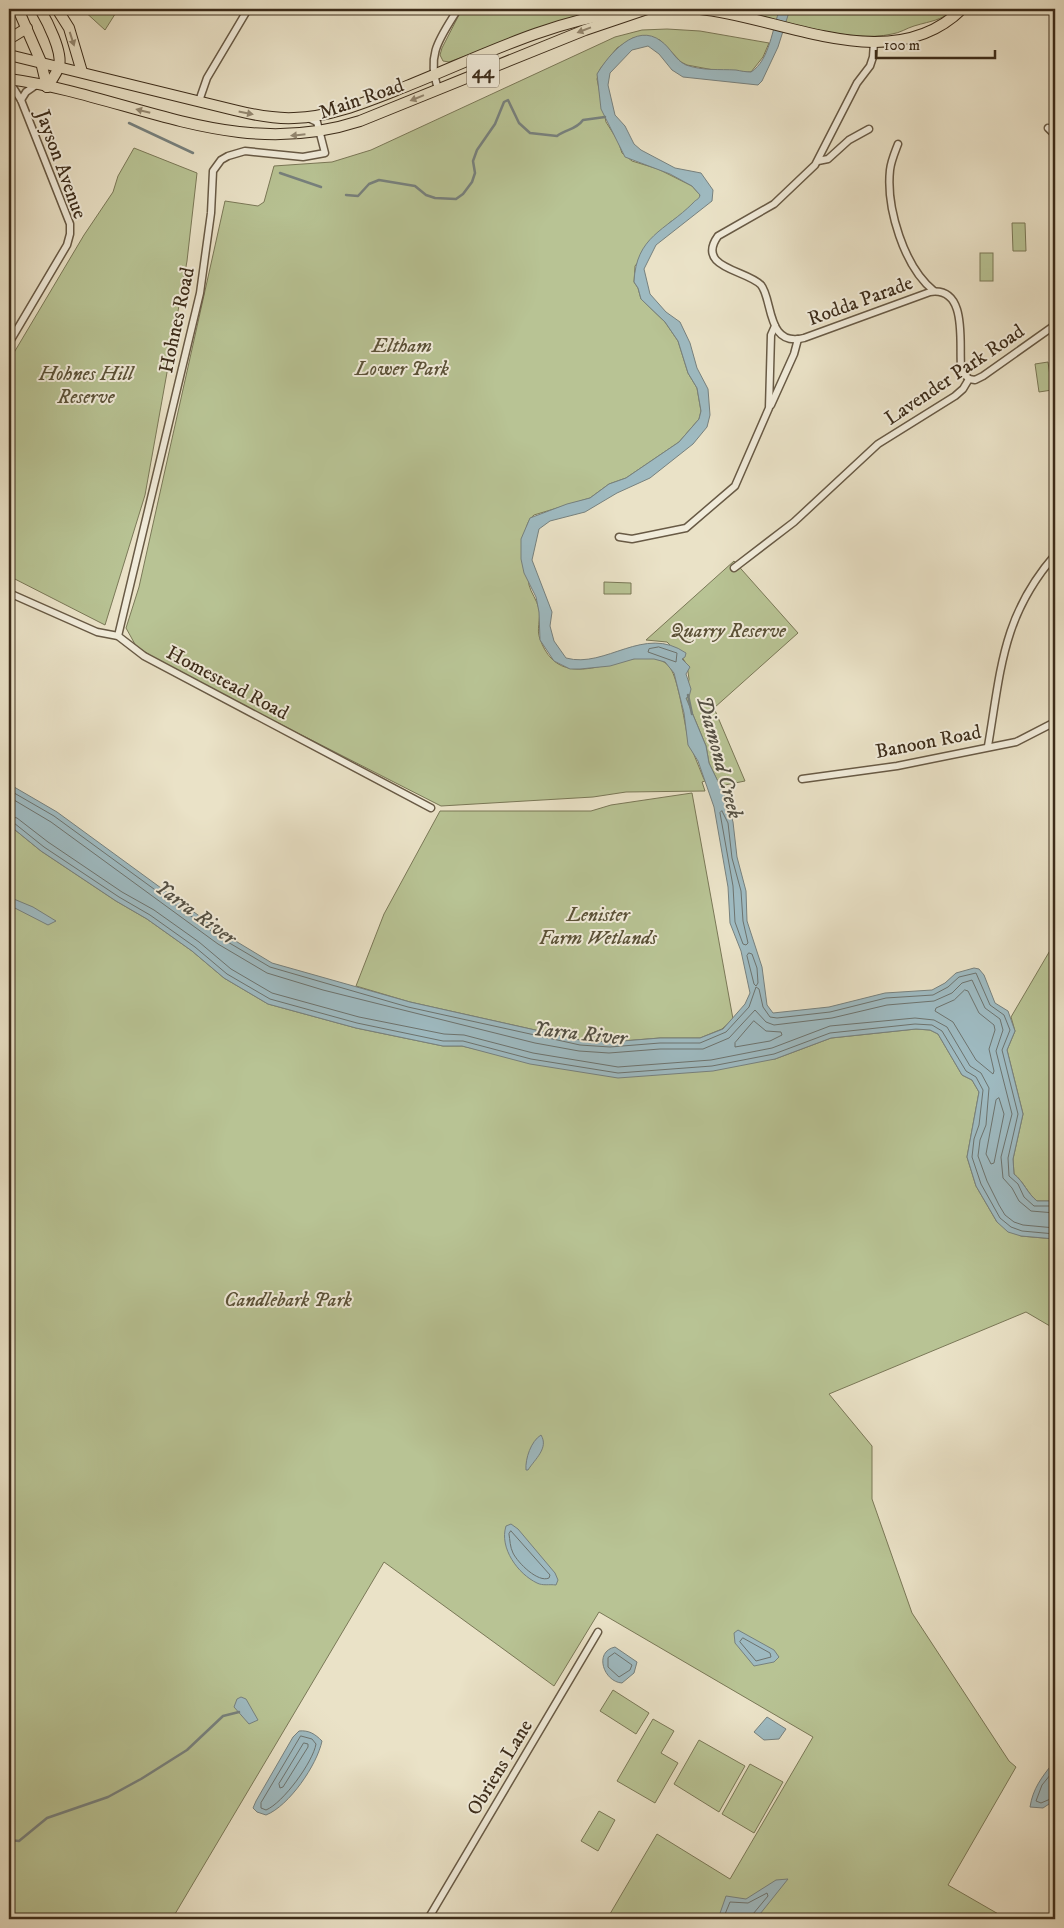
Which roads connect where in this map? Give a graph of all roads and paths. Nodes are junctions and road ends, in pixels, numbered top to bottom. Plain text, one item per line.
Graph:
1 (18, 9) edge
2 (40, 9) edge
3 (58, 9) edge
4 (248, 9) edge
5 (458, 9) edge
6 (647, 9) edge
7 (700, 9) edge
8 (962, 9) edge
9 (27, 28) junction
10 (532, 36) junction
11 (9, 39) edge
12 (874, 42) junction
13 (527, 53) junction
14 (9, 55) edge
15 (41, 62) junction
16 (59, 66) junction
17 (82, 72) junction
18 (433, 76) junction
19 (9, 80) edge
20 (42, 86) junction
21 (438, 89) junction
22 (22, 100) junction
23 (199, 100) junction
24 (306, 117) junction
25 (1048, 128) dead end
26 (870, 129) dead end
27 (320, 132) junction
28 (1055, 135) edge
29 (898, 144) dead end
30 (818, 162) junction
31 (932, 291) junction
32 (1055, 325) edge
33 (775, 326) junction
34 (798, 339) junction
35 (9, 343) edge
36 (969, 379) junction
37 (769, 408) junction
38 (619, 537) dead end
39 (1055, 555) edge
40 (734, 568) dead end
41 (9, 593) edge
42 (118, 636) junction
43 (1055, 722) edge
44 (988, 746) junction
45 (802, 779) dead end
46 (431, 808) dead end
47 (598, 1632) dead end
48 (428, 1919) edge

1 - 9 main road
2 - 16 main road
3 -> 17 main road
4 - 23 street
5 - 18 street
6 - 10 main road, Main Road / 44
6 -> 13 main road, Main Road / 44
7 - 12 main road
8 - 12 main road
9 - 11 main road
9 - 15 main road
10 - 13 main road
10 - 18 main road, Main Road / 44
12 - 30 street
13 - 21 main road, Main Road / 44
14 - 15 main road, Main Road
15 - 16 main road, Main Road / 44
15 - 20 main road
16 - 17 main road, Main Road / 44
16 - 20 main road
17 - 23 main road, Main Road / 44
18 - 21 street
18 - 24 main road, Main Road / 44
19 - 20 main road, Main Road
19 - 22 street, Jayson Avenue
20 - 22 street, Jayson Avenue
27 -> 20 main road, Main Road / 44
21 -> 27 main road, Main Road / 44
22 - 35 street, Jayson Avenue
23 -> 24 main road, Main Road / 44
24 - 27 street
25 - 28 street
26 - 30 street
27 - 42 street, Hohnes Road
29 - 31 street
30 - 33 street
31 - 34 street, Rodda Parade
31 - 36 street
32 - 36 street, Lavender Park Road
33 - 34 street, Rodda Parade
33 - 37 street
34 - 37 street
36 - 40 street, Lavender Park Road
37 - 38 street
39 - 44 street
41 - 42 street, Homestead Road
42 - 46 street, Homestead Road
43 - 44 street, Banoon Road
44 - 45 street, Banoon Road
47 - 48 street, Obriens Lane

